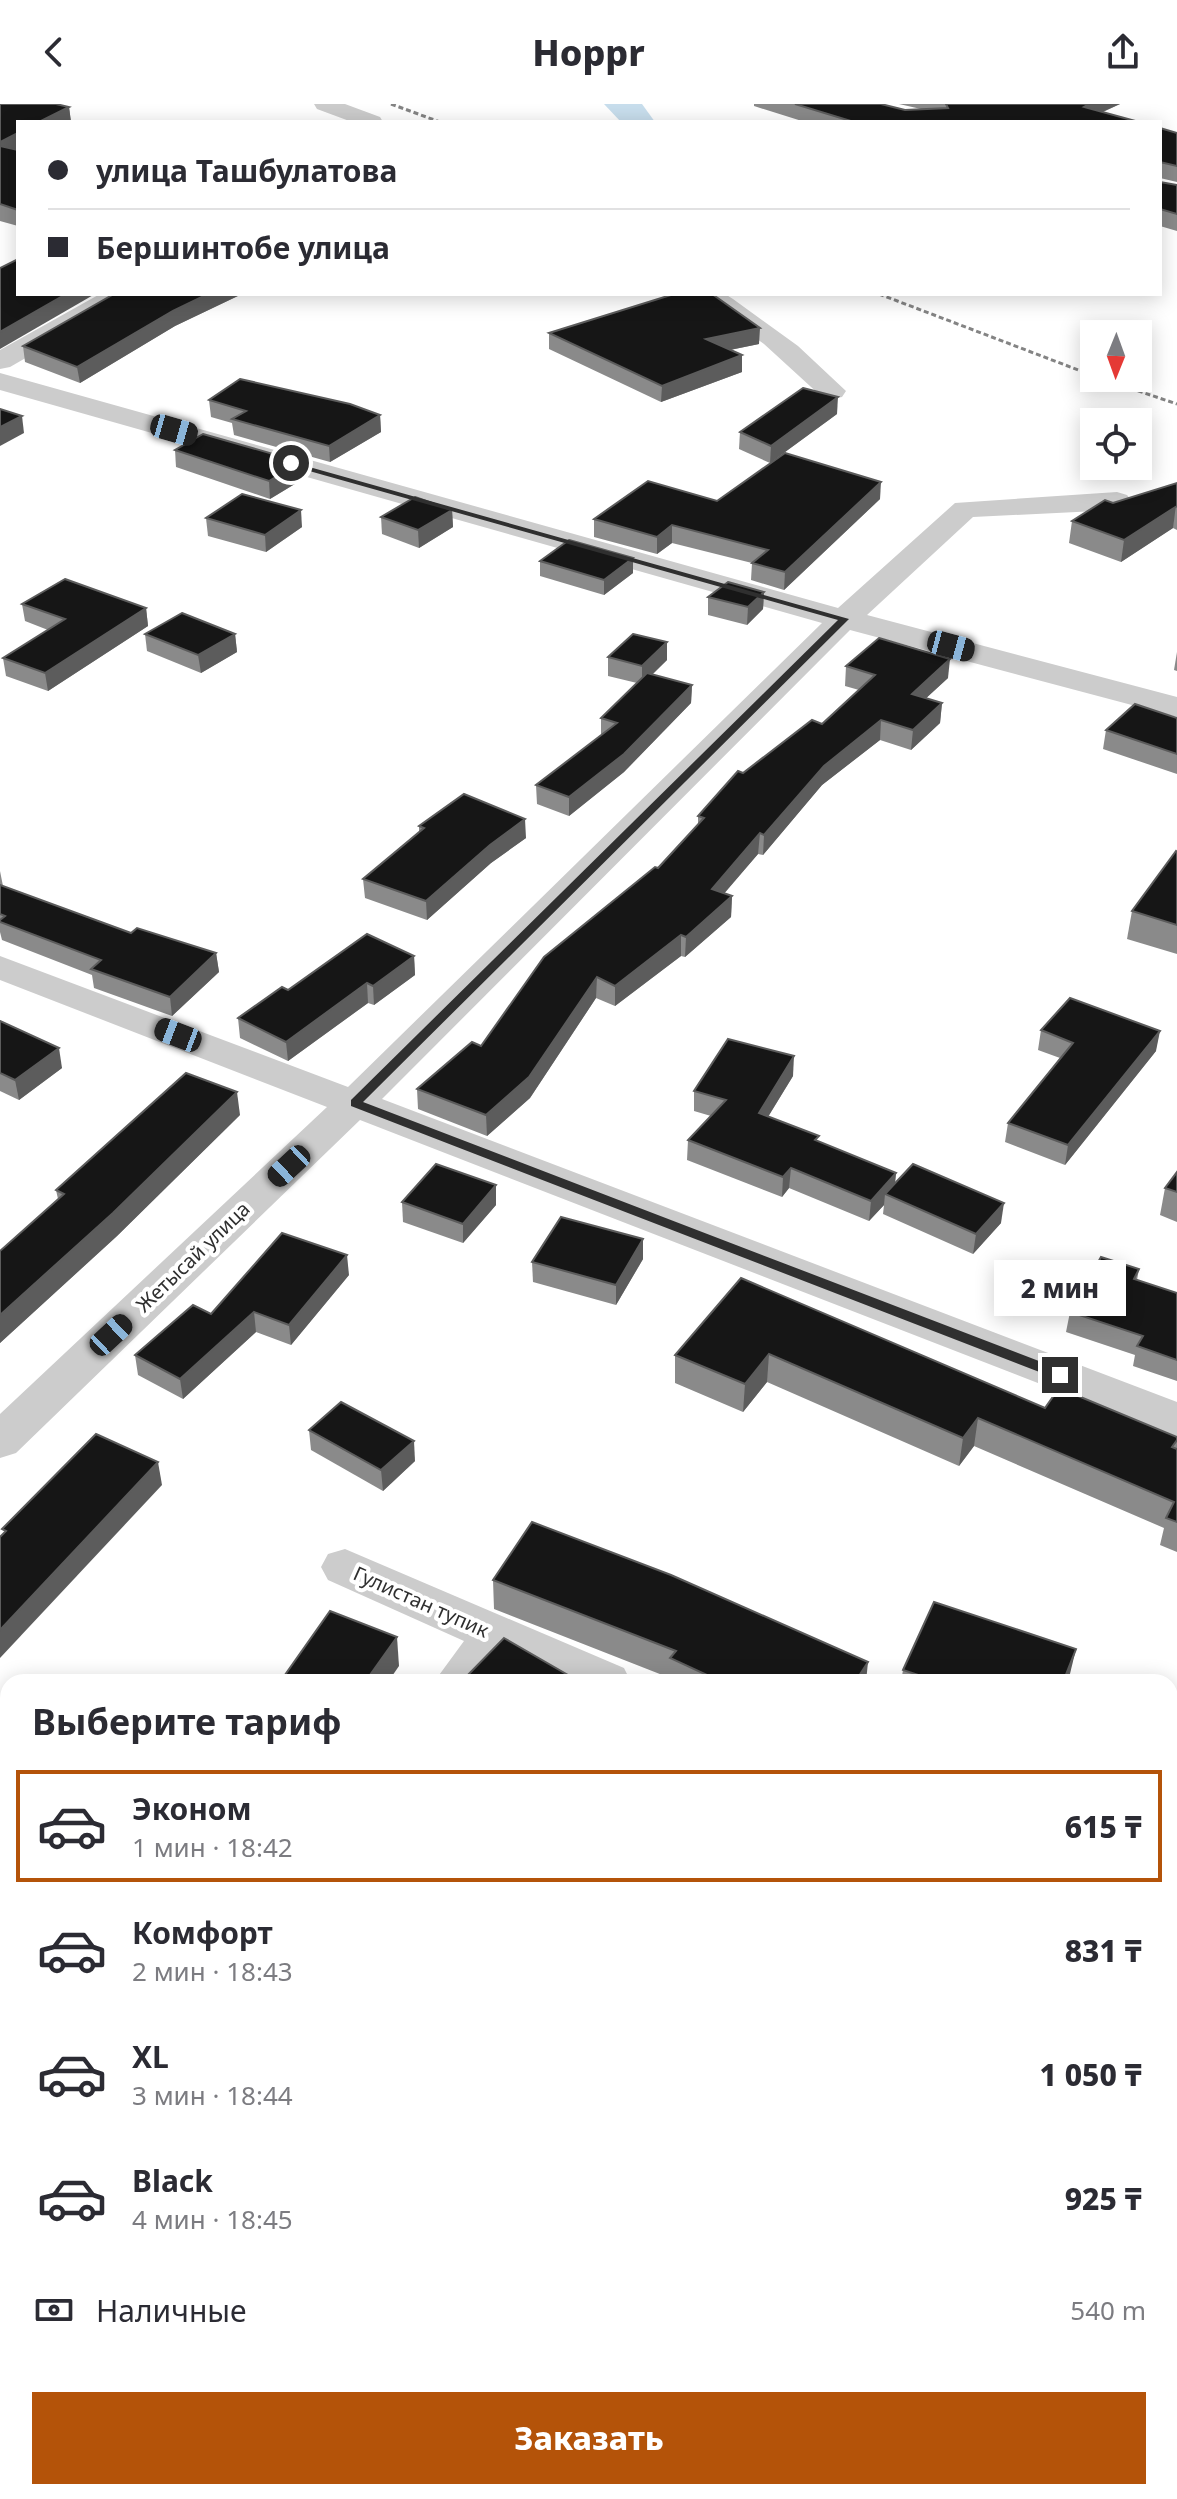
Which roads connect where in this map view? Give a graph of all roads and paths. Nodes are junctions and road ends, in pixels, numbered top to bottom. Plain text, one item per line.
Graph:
1 (325, 104) edge
2 (367, 120) edge
3 (115, 296) edge
4 (711, 296) edge
5 (0, 361) edge
6 (0, 381) edge
7 (832, 391) dead end
8 (1117, 501) edge
9 (844, 619) junction
10 (1177, 707) edge
11 (0, 967) edge
12 (355, 1103) junction
13 (1177, 1420) edge
14 (0, 1441) edge
15 (345, 1567) dead end
16 (497, 1636) junction
17 (466, 1674) edge
18 (587, 1674) edge

1 - 2 street
3 - 5 street
4 - 7 street
6 - 9 street
8 - 9 street, Жетысай улица
9 - 10 street
9 - 12 street, Жетысай улица
11 - 12 street
12 - 13 street
12 - 14 street, Жетысай улица
15 - 16 street, Гулистан тупик
16 - 17 street, Гулистан тупик
16 - 18 street, Гулистан тупик

